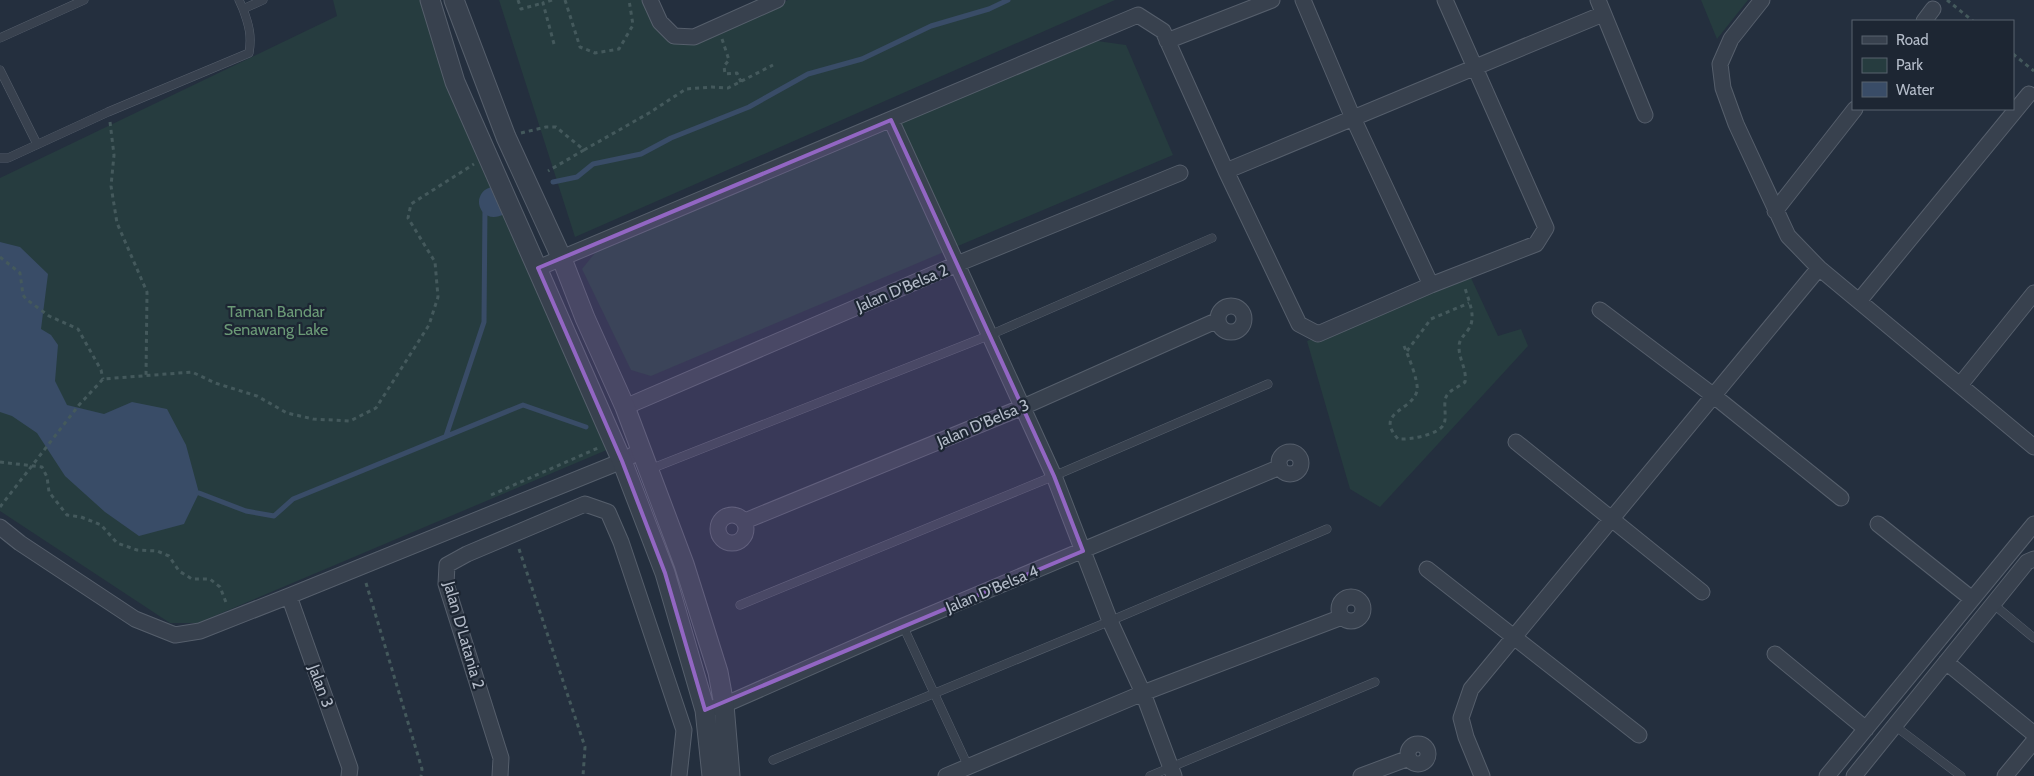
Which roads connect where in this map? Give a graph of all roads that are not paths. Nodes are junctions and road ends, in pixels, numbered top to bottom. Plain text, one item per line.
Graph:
1 (84, 0) edge
2 (239, 0) edge
3 (263, 0) edge
4 (430, 0) edge
5 (454, 0) edge
6 (650, 0) edge
7 (778, 0) edge
8 (1272, 0) edge
9 (1303, 0) edge
10 (1445, 0) edge
11 (1762, 0) edge
12 (1600, 7) edge
13 (243, 9) junction
14 (1933, 9) dead end
15 (1925, 20) edge
16 (0, 38) edge
17 (1167, 41) junction
18 (1475, 66) junction
19 (0, 70) edge
20 (2029, 94) dead end
21 (1854, 110) edge
22 (1645, 115) dead end
23 (1353, 118) junction
24 (891, 120) junction
25 (37, 144) junction
26 (0, 158) edge
27 (1226, 171) junction
28 (1180, 173) dead end
29 (1775, 211) junction
30 (1212, 238) dead end
31 (562, 259) junction
32 (957, 264) junction
33 (538, 268) junction
34 (1819, 268) junction
35 (1431, 284) junction
36 (2034, 293) edge
37 (1859, 301) junction
38 (1600, 310) dead end
39 (1218, 320) dead end
40 (990, 335) junction
41 (1268, 384) dead end
42 (1960, 386) junction
43 (1714, 396) junction
44 (625, 407) junction
45 (1023, 407) junction
46 (1516, 442) dead end
47 (2034, 447) edge
48 (642, 450) junction
49 (622, 461) junction
50 (1280, 467) dead end
51 (648, 470) junction
52 (1054, 476) junction
53 (1840, 498) dead end
54 (1611, 520) junction
55 (745, 521) dead end
56 (1878, 524) dead end
57 (0, 527) edge
58 (2033, 528) edge
59 (1328, 529) dead end
60 (1083, 551) junction
61 (2034, 559) edge
62 (1427, 569) dead end
63 (1702, 592) dead end
64 (289, 596) junction
65 (1972, 599) junction
66 (1993, 604) junction
67 (740, 605) dead end
68 (1342, 617) dead end
69 (1110, 621) junction
70 (904, 626) junction
71 (1514, 636) junction
72 (2034, 638) edge
73 (1775, 654) dead end
74 (1946, 662) junction
75 (1375, 682) dead end
76 (934, 693) junction
77 (1143, 694) junction
78 (724, 705) junction
79 (705, 710) junction
80 (1895, 726) junction
81 (1866, 729) junction
82 (2034, 734) edge
83 (1639, 735) dead end
84 (2034, 741) edge
85 (1409, 758) dead end
86 (773, 760) dead end
87 (1173, 772) edge
88 (956, 773) edge
89 (350, 776) edge
90 (500, 776) edge
91 (679, 776) edge
92 (712, 776) edge
93 (730, 776) edge
94 (1150, 776) edge
95 (1361, 776) edge
96 (1482, 776) edge
97 (1827, 776) edge
98 (1854, 776) edge
99 (1961, 776) edge
100 (2005, 776) edge

1 - 16 lane
2 - 13 lane
3 - 13 lane
4 - 33 street
5 - 31 street
6 - 7 street
8 - 17 street
9 - 23 street
10 - 18 street
11 - 29 street
12 - 18 street
12 - 22 street
13 - 25 lane
14 - 15 street
17 - 24 street
17 - 27 street
18 - 23 street
18 - 35 street
19 - 25 lane
20 - 37 street
21 - 29 street
23 - 27 street
23 - 35 street
24 - 31 street
24 - 32 street
25 - 26 lane
27 - 35 street
28 - 32 street, Jalan D'Belsa 2
29 - 34 street
30 - 40 lane
31 - 33 street
31 - 44 street
32 - 40 street
32 - 44 street, Jalan D'Belsa 2
33 - 49 street
34 - 37 street
34 - 43 street
36 - 42 street
37 - 42 street
38 - 43 street
39 - 45 street, Jalan D'Belsa 3
40 - 45 street
40 - 51 lane
41 - 52 lane
42 - 47 street
43 - 53 street
43 - 54 street
44 - 48 street
45 - 52 street
45 - 55 street, Jalan D'Belsa 3
46 - 54 street
48 - 49 street
48 - 51 street
49 - 64 street
49 - 79 street
50 - 60 street, Jalan D'Belsa 4
51 - 78 street
52 - 60 street
52 - 67 lane
54 - 63 street
54 - 71 street
56 - 65 street
57 - 64 street
58 - 65 street
59 - 69 lane
60 - 69 street
60 - 70 street, Jalan D'Belsa 4
61 - 66 street
62 - 71 street
64 - 89 street, Jalan 3
65 - 81 street
66 - 72 lane
66 - 74 street
68 - 77 street
69 - 76 lane
69 - 77 street
70 - 76 lane
70 - 78 street, Jalan D'Belsa 4
71 - 83 street
71 - 96 street
73 - 81 street
74 - 80 street
74 - 82 street
75 - 87 lane
76 - 86 lane
76 - 88 lane
77 - 87 street
77 - 88 street
78 - 79 street, Jalan D'Belsa 4
78 - 93 street
79 - 92 street
80 - 98 street
80 - 99 lane
81 - 97 street
84 - 100 street
85 - 95 street
87 - 94 lane
90 - 91 street, Jalan D’Latania 2

